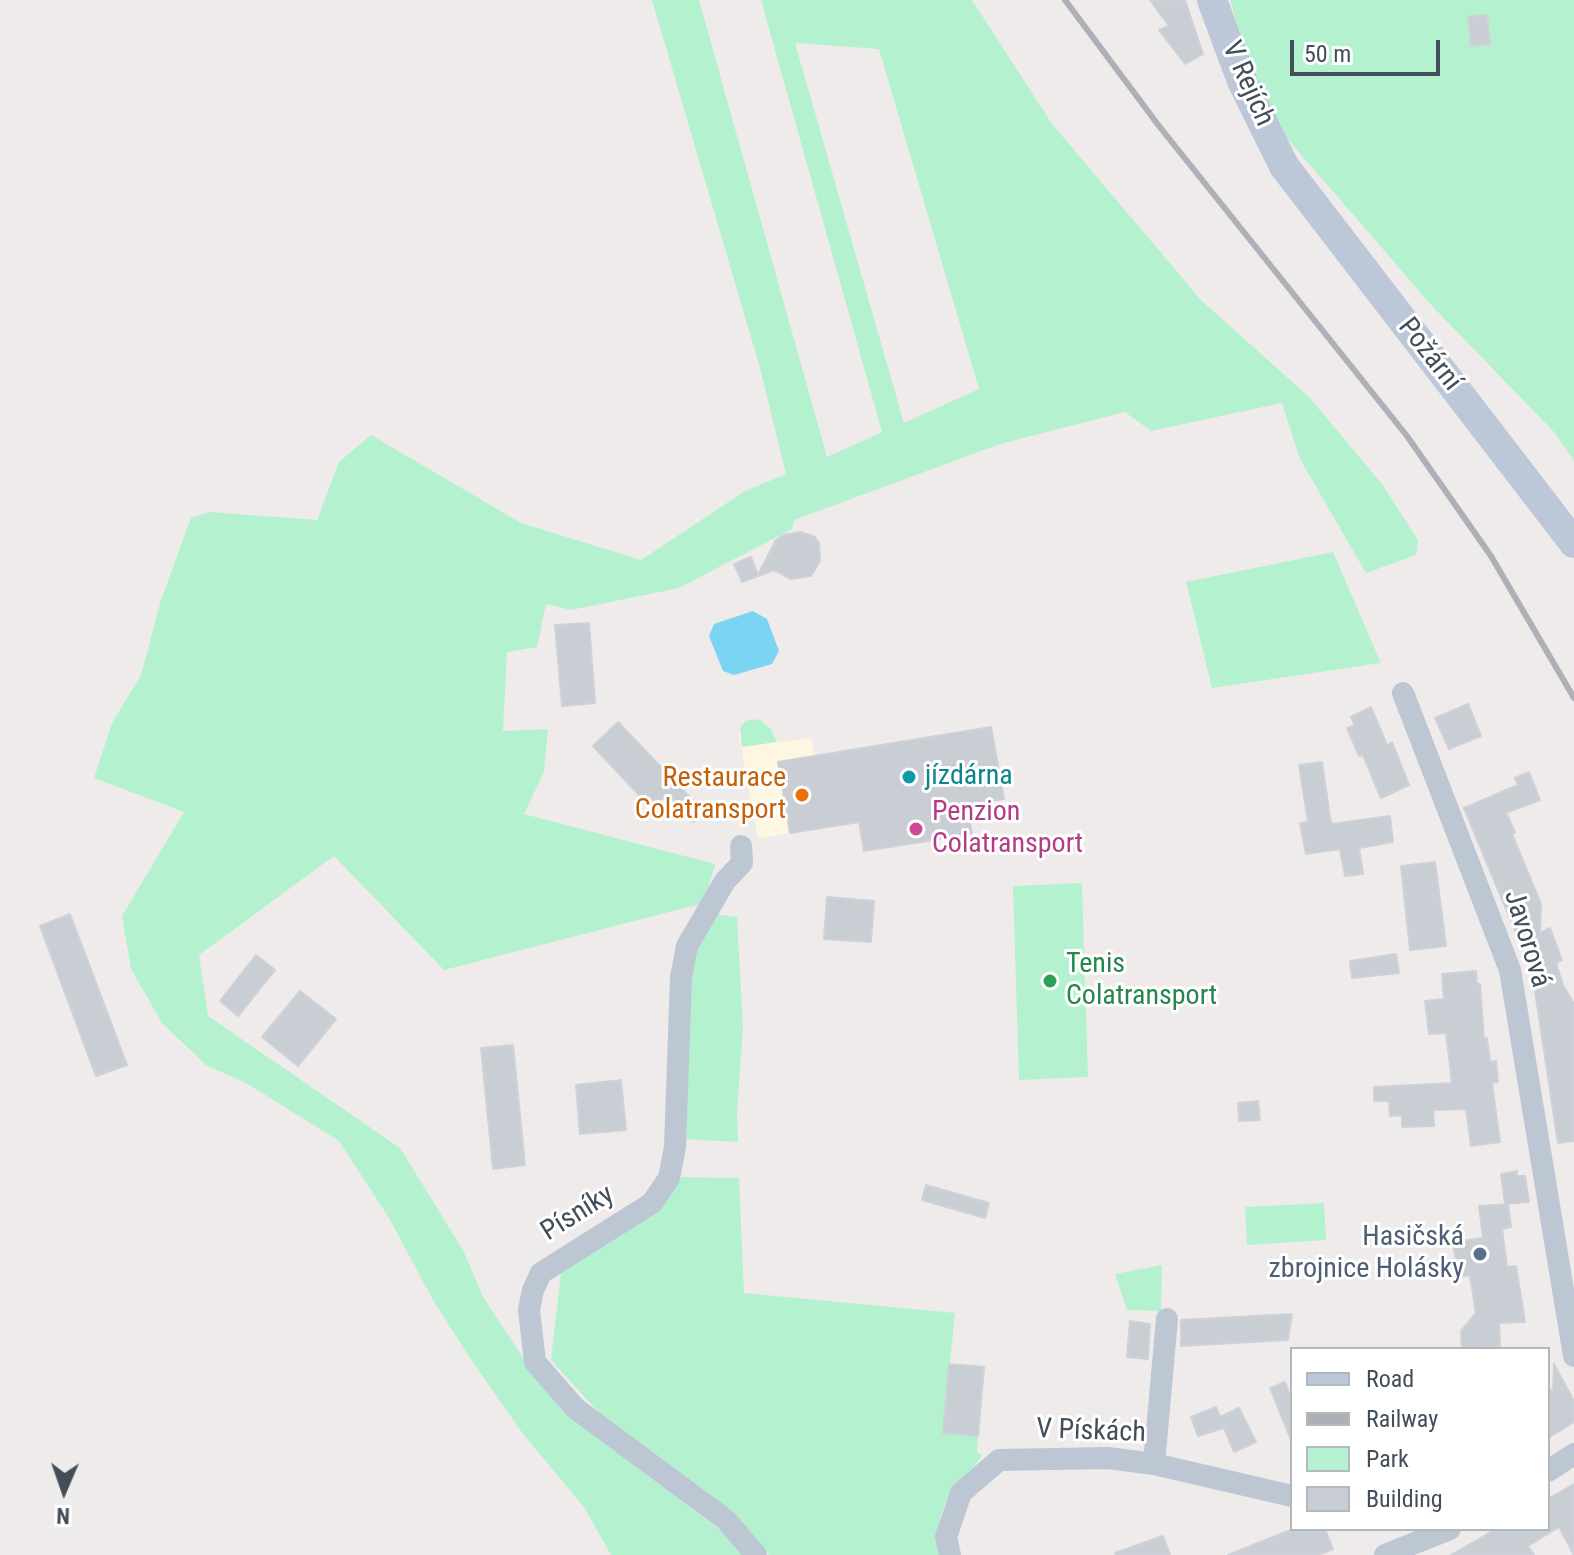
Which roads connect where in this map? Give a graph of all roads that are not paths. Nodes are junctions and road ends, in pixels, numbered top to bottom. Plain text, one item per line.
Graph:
1 (1212, 0) edge
2 (1284, 166) joint
3 (1574, 543) edge
4 (1403, 693) dead end
5 (741, 846) dead end
6 (1167, 1319) dead end
7 (1574, 1356) edge
8 (1574, 1454) edge
9 (1154, 1464) junction
10 (1550, 1470) edge
11 (1290, 1496) edge
12 (1440, 1531) edge
13 (1415, 1536) edge
14 (756, 1555) edge
15 (950, 1555) edge
16 (1385, 1555) edge

1 - 2 street, V Rejích
2 - 3 street, Požární
4 - 7 street, Javorová
5 - 14 street, Písníky
6 - 9 street
8 - 10 street
9 - 11 street, V Pískách
9 - 15 street, V Pískách
12 - 13 street
13 - 16 street

